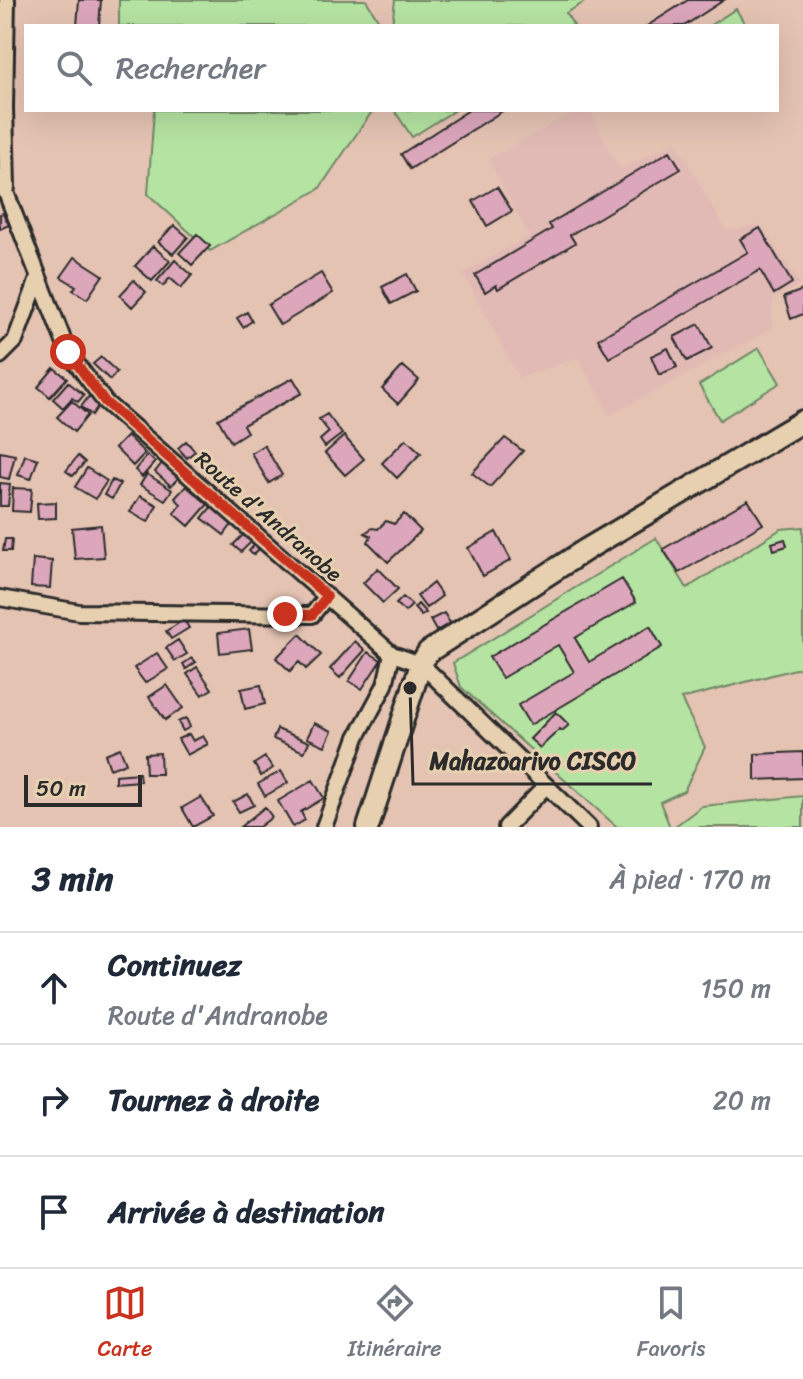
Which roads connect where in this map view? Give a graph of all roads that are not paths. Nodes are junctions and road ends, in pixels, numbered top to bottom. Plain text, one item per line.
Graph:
1 (7, 0) edge
2 (0, 177) edge
3 (8, 194) junction
4 (38, 279) junction
5 (0, 356) edge
6 (803, 421) edge
7 (327, 596) junction
8 (0, 598) edge
9 (392, 654) junction
10 (421, 664) junction
11 (545, 787) junction
12 (324, 827) edge
13 (368, 827) edge
14 (506, 827) edge
15 (589, 827) edge

1 - 3 street
2 - 3 street, Route d'Andranobe
3 - 4 street, Route d'Andranobe
4 - 5 street
4 - 7 street, Route d'Andranobe
6 - 10 main road
7 - 8 street
7 - 9 street, Route d'Andranobe
9 - 10 street, Route d'Andranobe
9 - 12 street
10 - 11 street, Route d'Andranobe
10 - 13 main road
11 - 14 street
11 - 15 street, Route d'Andranobe

